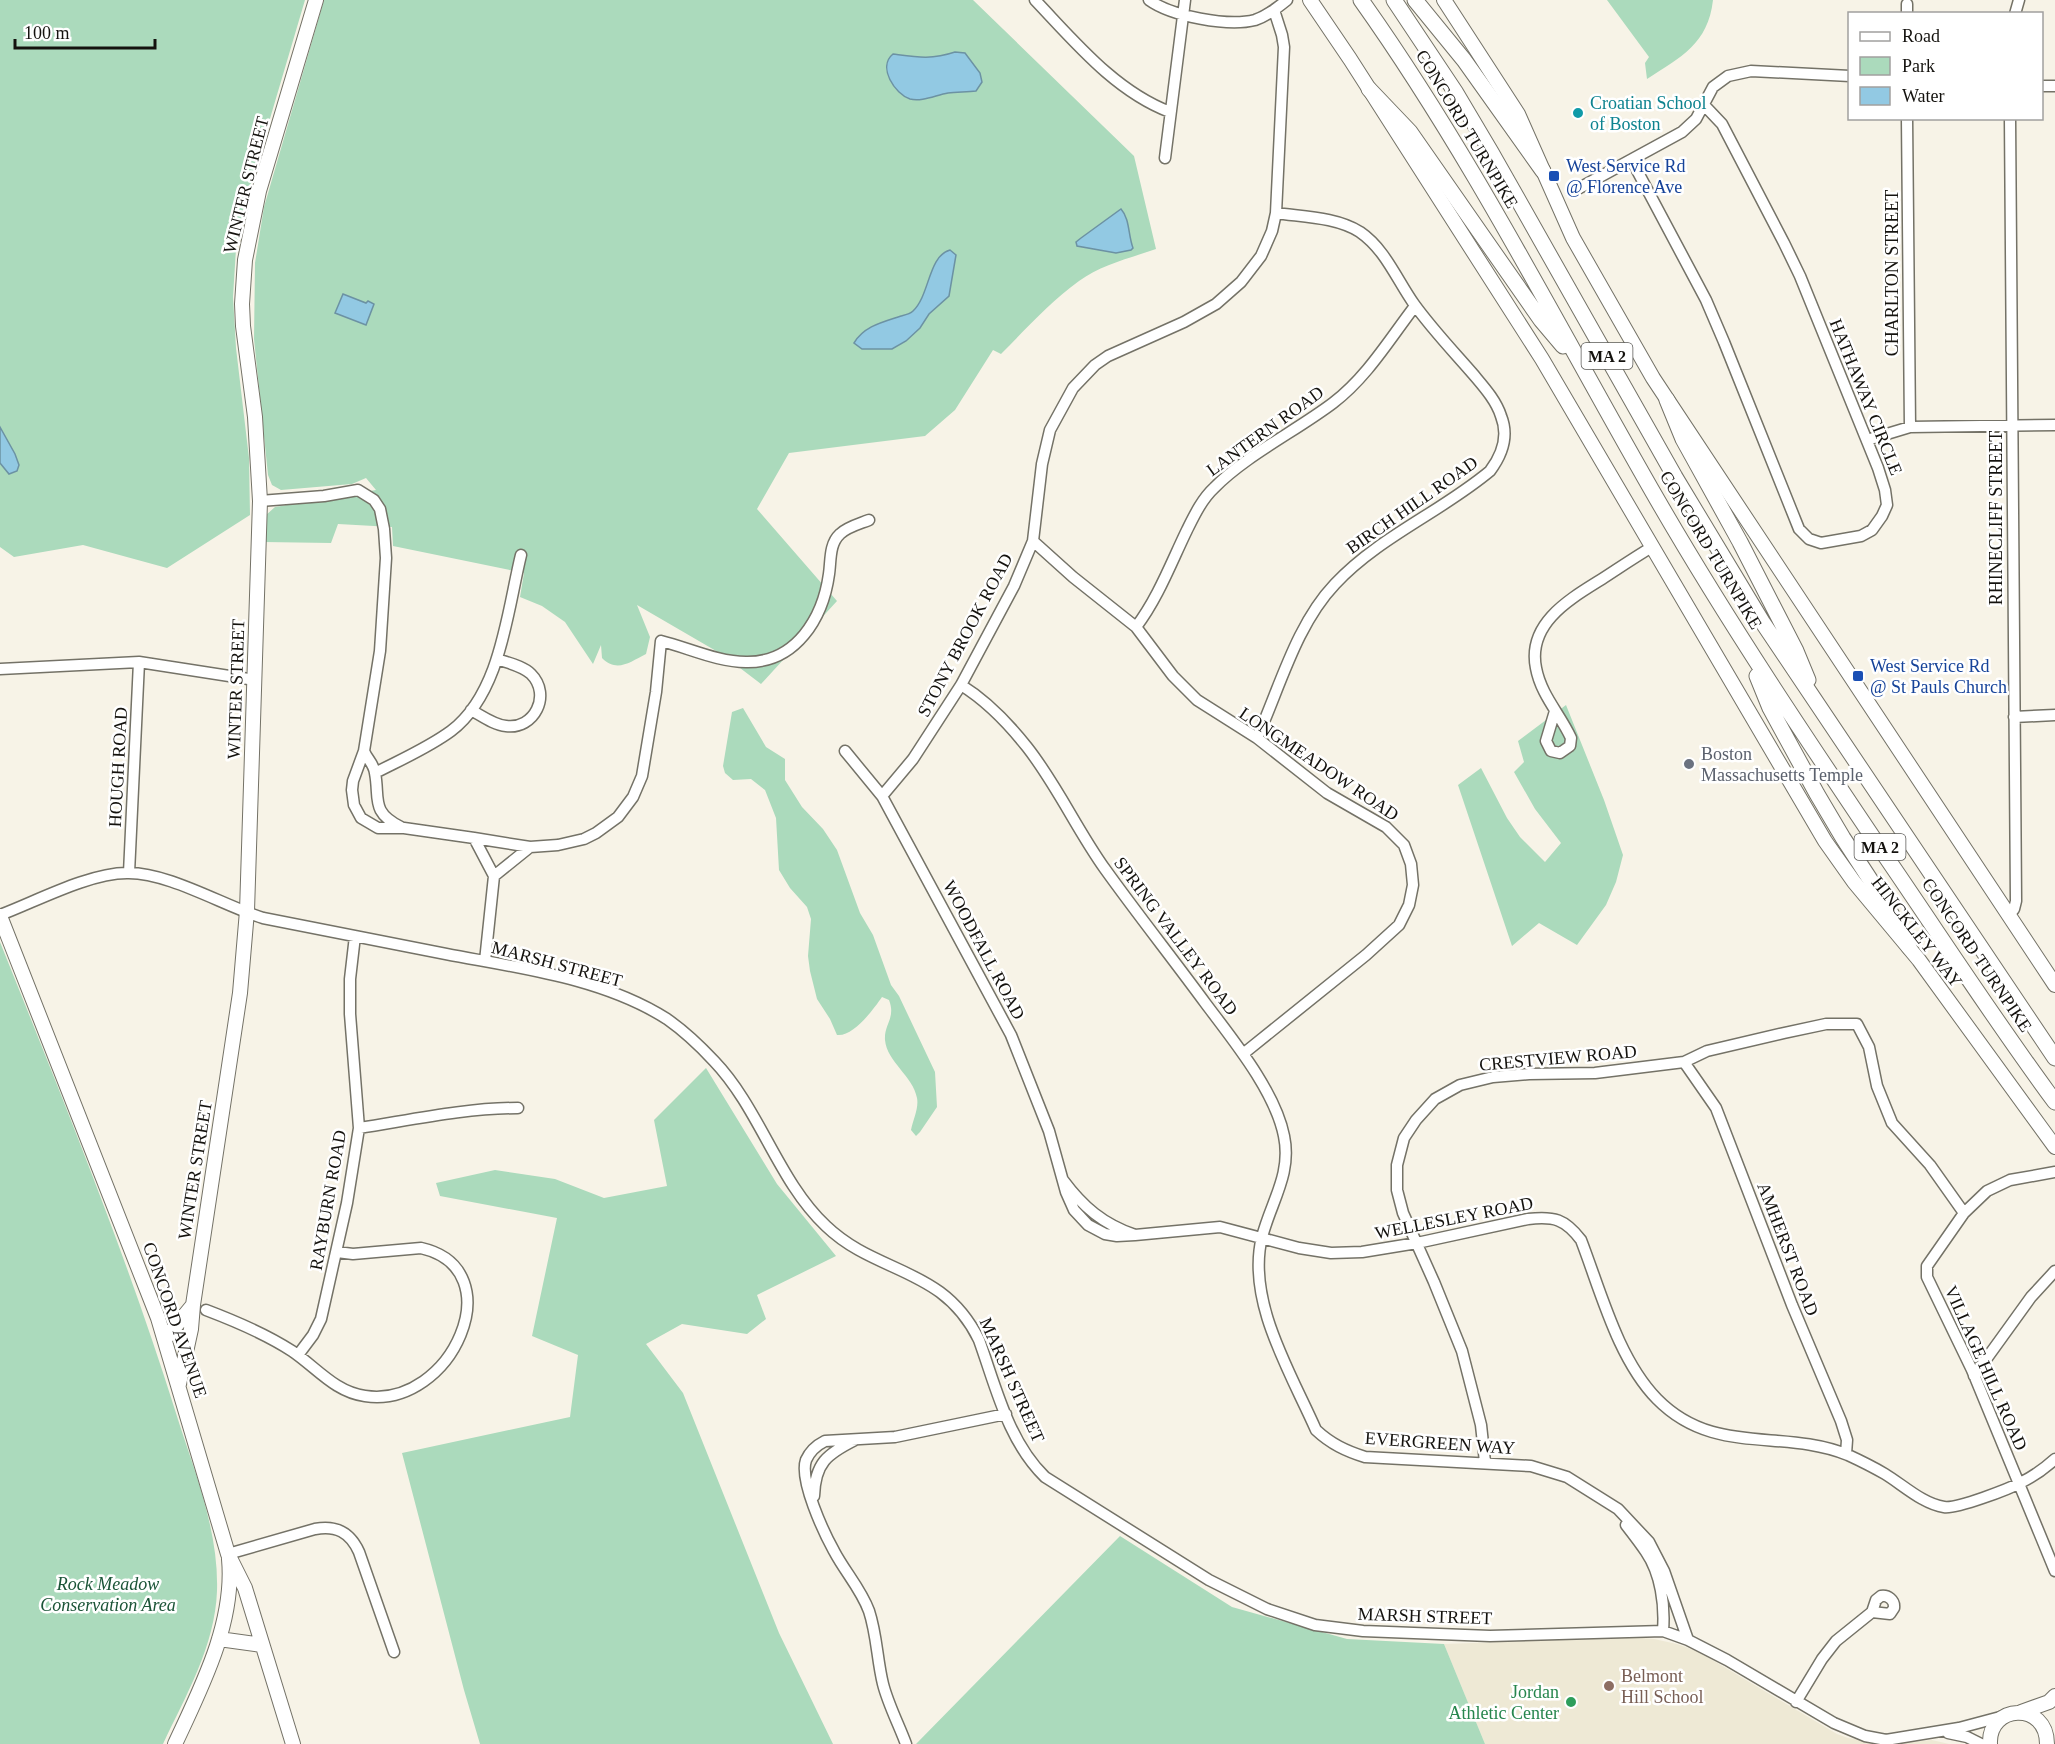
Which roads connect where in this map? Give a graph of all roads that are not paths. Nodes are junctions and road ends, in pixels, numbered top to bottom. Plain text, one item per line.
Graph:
1 (316, 0) edge
2 (1035, 0) edge
3 (1149, 0) edge
4 (1185, 0) edge
5 (1287, 0) edge
6 (1310, 0) edge
7 (1362, 0) edge
8 (1394, 0) edge
9 (1415, 0) edge
10 (1444, 0) edge
11 (1274, 10) junction
12 (1184, 14) junction
13 (1848, 76) edge
14 (1369, 89) junction
15 (1704, 105) junction
16 (1170, 112) junction
17 (1907, 120) edge
18 (2010, 120) edge
19 (1165, 158) dead end
20 (1632, 161) junction
21 (1543, 171) junction
22 (1572, 192) dead end
23 (1276, 213) junction
24 (1415, 306) junction
25 (1585, 371) junction
26 (1667, 400) junction
27 (2012, 425) junction
28 (2055, 425) edge
29 (1910, 427) junction
30 (1867, 441) junction
31 (260, 501) junction
32 (868, 520) dead end
33 (1033, 541) junction
34 (1652, 547) junction
35 (521, 555) dead end
36 (1136, 627) junction
37 (1739, 635) junction
38 (497, 659) junction
39 (139, 662) junction
40 (0, 669) edge
41 (255, 680) junction
42 (961, 685) junction
43 (471, 710) junction
44 (1555, 711) dead end
45 (1820, 711) junction
46 (2055, 715) edge
47 (2014, 717) junction
48 (1257, 738) junction
49 (364, 751) junction
50 (845, 751) dead end
51 (375, 773) junction
52 (882, 796) junction
53 (404, 828) junction
54 (474, 838) junction
55 (530, 847) junction
56 (129, 873) junction
57 (494, 876) junction
58 (246, 912) junction
59 (0, 915) edge
60 (2009, 915) junction
61 (355, 936) junction
62 (1909, 947) junction
63 (485, 962) junction
64 (2055, 985) edge
65 (1243, 1054) junction
66 (2055, 1058) edge
67 (1684, 1062) junction
68 (2055, 1102) edge
69 (518, 1108) dead end
70 (359, 1128) junction
71 (2055, 1147) edge
72 (2055, 1172) edge
73 (1964, 1213) junction
74 (1262, 1237) junction
75 (1417, 1243) junction
76 (337, 1252) junction
77 (2055, 1271) edge
78 (155, 1308) junction
79 (195, 1309) junction
80 (191, 1329) junction
81 (166, 1344) junction
82 (298, 1355) junction
83 (1974, 1376) junction
84 (179, 1384) junction
85 (1006, 1414) junction
86 (855, 1440) junction
87 (1846, 1454) junction
88 (2055, 1459) edge
89 (1485, 1462) junction
90 (2019, 1484) junction
91 (815, 1508) junction
92 (1618, 1509) junction
93 (228, 1554) junction
94 (2055, 1571) edge
95 (1872, 1612) dead end
96 (1663, 1631) junction
97 (219, 1639) junction
98 (1688, 1640) junction
99 (262, 1645) junction
100 (394, 1652) dead end
101 (2055, 1696) edge
102 (1796, 1702) junction
103 (2021, 1712) junction
104 (2004, 1716) junction
105 (2055, 1731) edge
106 (1936, 1732) junction
107 (175, 1744) edge
108 (293, 1744) edge
109 (906, 1744) edge
110 (1981, 1744) edge
111 (1990, 1744) edge
112 (2048, 1744) edge

1 - 31 main road, WINTER STREET
2 - 16 street
3 - 12 street
4 - 12 street
5 - 11 street
6 - 14 main road
7 - 25 highway, CONCORD TURNPIKE / MA 2
8 - 45 highway, CONCORD TURNPIKE / MA 2
9 - 21 highway
10 - 21 main road
11 - 12 street
11 - 23 street, STONY BROOK ROAD
12 - 16 street
13 - 15 street
14 - 25 highway
14 - 34 main road
15 - 20 street
15 - 30 street, HATHAWAY CIRCLE
16 - 19 street
17 - 29 street, CHARLTON STREET
18 - 27 street, RHINECLIFF STREET
20 - 22 street
20 - 30 street, HATHAWAY CIRCLE
21 - 26 main road
23 - 24 street, BIRCH HILL ROAD
23 - 33 street, STONY BROOK ROAD
24 - 36 street, LANTERN ROAD
24 - 48 street, BIRCH HILL ROAD
25 - 37 highway, CONCORD TURNPIKE / MA 2
26 - 45 highway
26 - 60 main road
27 - 28 street
27 - 29 street
27 - 47 street, RHINECLIFF STREET
29 - 30 street
31 - 41 main road, WINTER STREET
31 - 49 street
32 - 55 street
33 - 36 street, LONGMEADOW ROAD
33 - 42 street, STONY BROOK ROAD
34 - 44 street
34 - 62 main road, HINCKLEY WAY
35 - 38 street
36 - 48 street, LONGMEADOW ROAD
37 - 62 highway
37 - 68 highway, CONCORD TURNPIKE / MA 2
38 - 43 street
38 - 43 street
39 - 40 street
39 - 41 street
39 - 56 street, HOUGH ROAD
41 - 58 main road, WINTER STREET
42 - 52 street, STONY BROOK ROAD
42 - 65 street, SPRING VALLEY ROAD
43 - 51 street
45 - 66 highway, CONCORD TURNPIKE / MA 2
46 - 47 street
47 - 60 street, RHINECLIFF STREET
48 - 65 street, LONGMEADOW ROAD
49 - 51 street
49 - 53 street
50 - 52 street, WOODFALL ROAD
51 - 53 street
52 - 74 street, WOODFALL ROAD
53 - 54 street
54 - 55 street
54 - 57 street
55 - 57 street
56 - 58 street, MARSH STREET
56 - 59 street, MARSH STREET
57 - 63 street
58 - 61 street, MARSH STREET
58 - 79 main road, WINTER STREET
59 - 78 main road, CONCORD AVENUE
60 - 64 main road
61 - 63 street, MARSH STREET
61 - 70 street, RAYBURN ROAD
62 - 71 main road, HINCKLEY WAY
63 - 85 street, MARSH STREET
65 - 74 street, SPRING VALLEY ROAD
67 - 73 street, CRESTVIEW ROAD
67 - 75 street, CRESTVIEW ROAD
67 - 87 street, AMHERST ROAD
69 - 70 street
70 - 76 street, RAYBURN ROAD
72 - 73 street, VILLAGE HILL ROAD
73 - 83 street, VILLAGE HILL ROAD
74 - 75 street, WELLESLEY ROAD
74 - 89 street, EVERGREEN WAY
75 - 87 street, WELLESLEY ROAD
75 - 89 street, CRESTVIEW ROAD
76 - 82 street, RAYBURN ROAD
76 - 82 street
77 - 83 street
78 - 79 main road
78 - 81 main road, CONCORD AVENUE
79 - 80 main road, WINTER STREET
79 - 81 main road
79 - 82 street
80 - 81 main road
80 - 84 main road, WINTER STREET
81 - 84 main road, CONCORD AVENUE
83 - 90 street, VILLAGE HILL ROAD
84 - 93 main road, CONCORD AVENUE
85 - 86 street
85 - 96 street, MARSH STREET
86 - 91 street
86 - 91 street
87 - 90 street, WELLESLEY ROAD
88 - 90 street, WELLESLEY ROAD
89 - 92 street, EVERGREEN WAY
90 - 94 street, VILLAGE HILL ROAD
91 - 109 street
92 - 96 street, EVERGREEN WAY
92 - 98 street, EVERGREEN WAY
93 - 97 main road
93 - 99 main road, CONCORD AVENUE
93 - 100 street
95 - 102 street
96 - 98 street, MARSH STREET
97 - 99 main road
97 - 107 main road
98 - 102 street, MARSH STREET
99 - 108 main road, CONCORD AVENUE
101 - 103 main road
102 - 106 street, MARSH STREET
103 - 104 main road
103 - 112 main road
104 - 106 street, MARSH STREET
104 - 111 main road
105 - 112 main road
106 - 110 street, MARSH STREET

